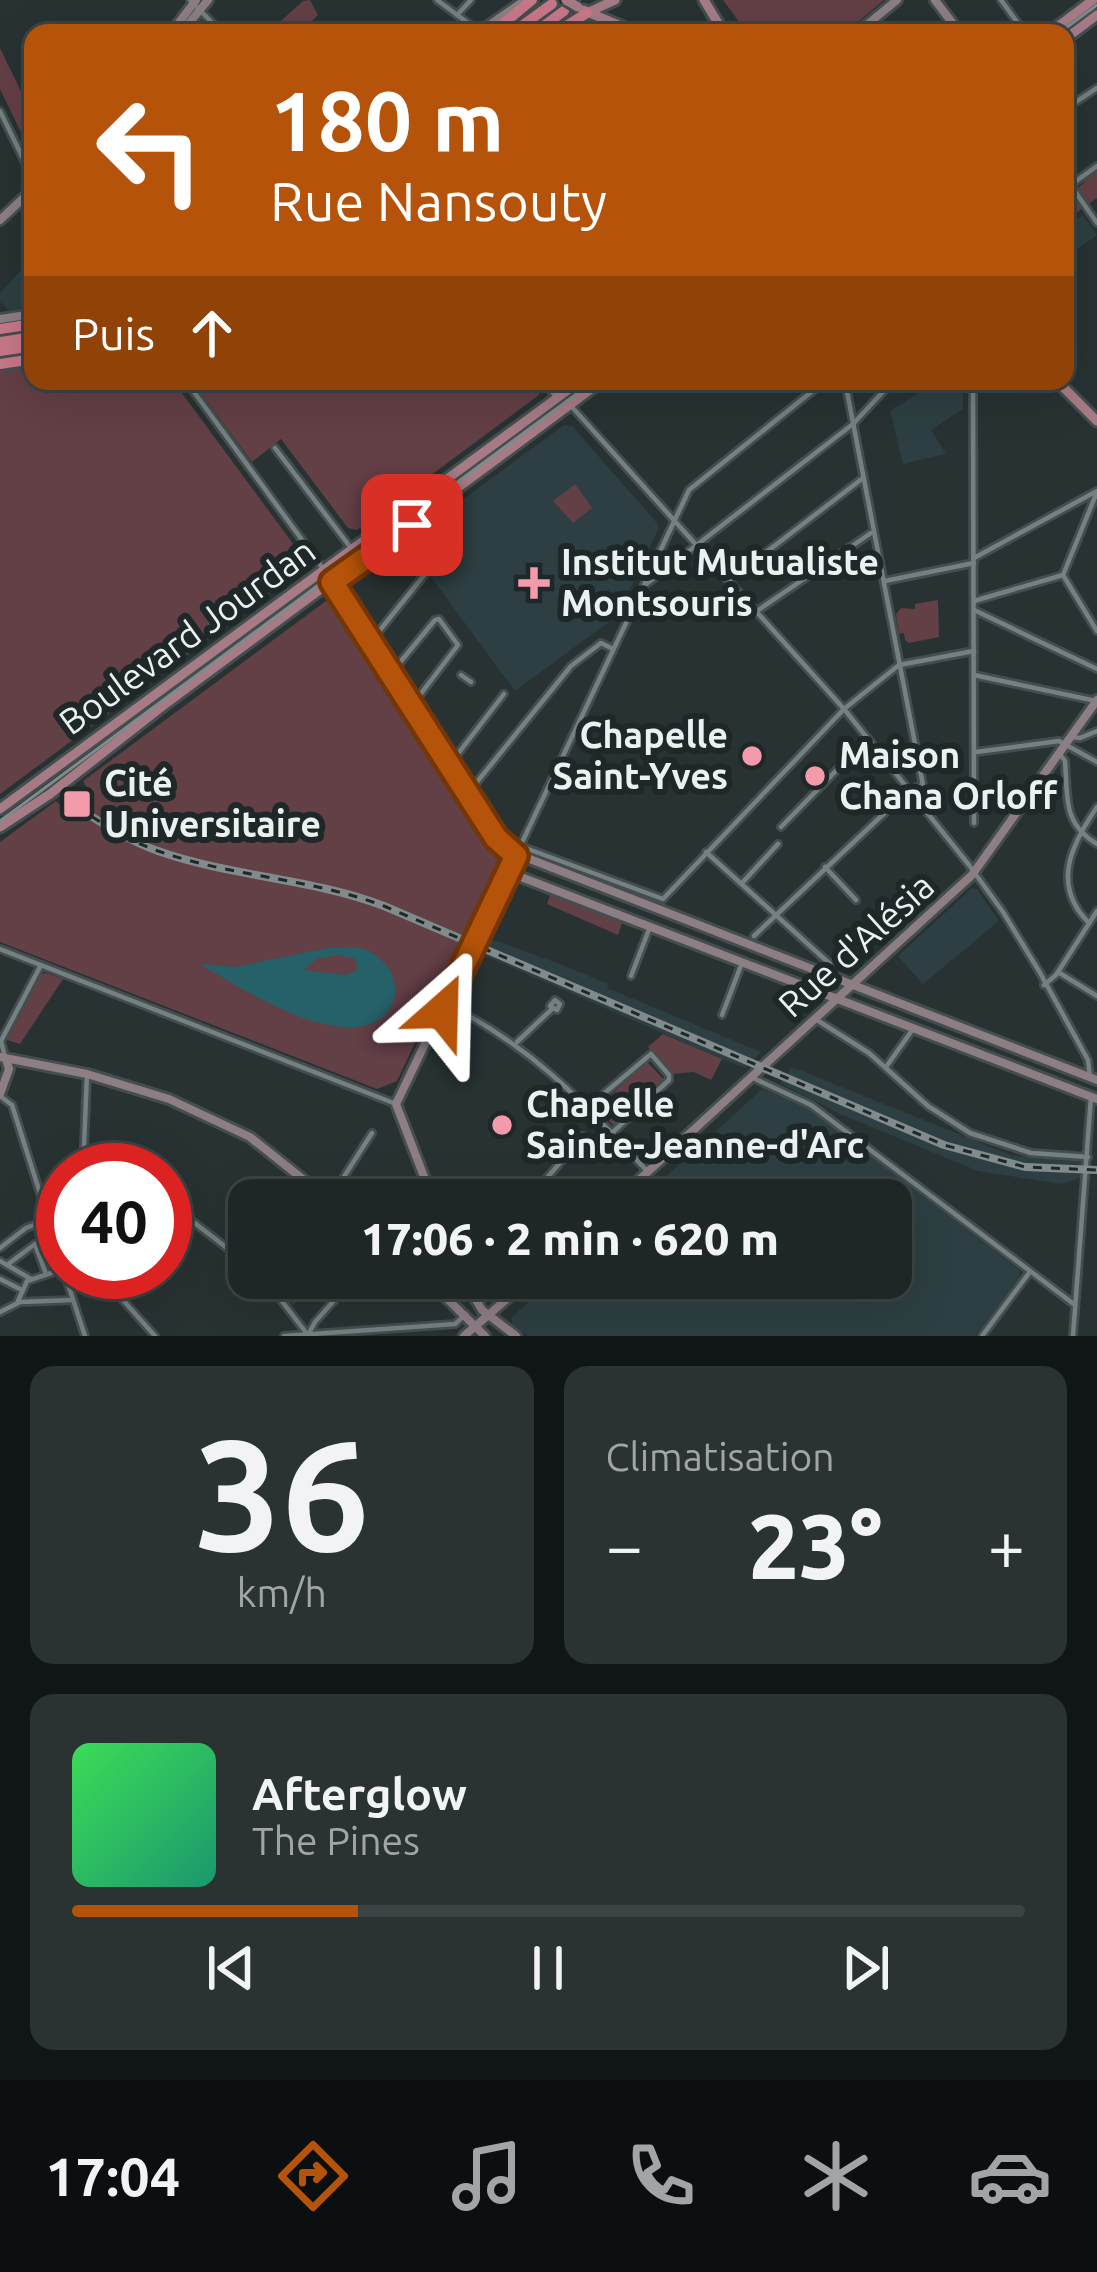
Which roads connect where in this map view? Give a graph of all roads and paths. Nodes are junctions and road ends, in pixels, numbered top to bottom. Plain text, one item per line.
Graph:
1 (208, 0) edge
2 (437, 0) edge
3 (471, 0) edge
4 (529, 0) edge
5 (897, 0) edge
6 (935, 0) edge
7 (1094, 0) edge
8 (609, 1) edge
9 (195, 3) edge
10 (552, 4) dead end
11 (565, 6) edge
12 (583, 10) junction
13 (457, 15) junction
14 (469, 24) edge
15 (492, 24) edge
16 (502, 24) edge
17 (524, 24) edge
18 (566, 24) edge
19 (616, 24) edge
20 (868, 24) edge
21 (953, 24) edge
22 (1061, 24) edge
23 (0, 111) edge
24 (24, 160) edge
25 (1074, 193) edge
26 (24, 197) edge
27 (0, 220) edge
28 (1097, 223) edge
29 (192, 390) edge
30 (561, 390) edge
31 (563, 390) edge
32 (591, 390) edge
33 (814, 390) edge
34 (846, 390) edge
35 (885, 390) edge
36 (973, 390) edge
37 (1066, 390) edge
38 (571, 406) junction
39 (1097, 422) edge
40 (853, 424) junction
41 (275, 448) dead end
42 (863, 478) junction
43 (1097, 492) edge
44 (674, 522) junction
45 (873, 532) junction
46 (699, 546) junction
47 (351, 548) junction
48 (974, 560) junction
49 (324, 571) junction
50 (425, 574) dead end
51 (1063, 575) junction
52 (729, 580) junction
53 (883, 581) junction
54 (332, 582) junction
55 (645, 585) junction
56 (974, 605) junction
57 (757, 611) junction
58 (1097, 631) edge
59 (372, 640) junction
60 (613, 649) junction
61 (974, 651) junction
62 (899, 665) junction
63 (1097, 669) edge
64 (392, 672) junction
65 (461, 675) dead end
66 (974, 675) junction
67 (470, 682) dead end
68 (504, 694) dead end
69 (1096, 700) edge
70 (412, 704) junction
71 (844, 709) junction
72 (1097, 731) edge
73 (868, 738) junction
74 (1065, 745) junction
75 (974, 752) junction
76 (1097, 762) edge
77 (450, 764) junction
78 (922, 784) junction
79 (909, 790) junction
80 (468, 793) junction
81 (1097, 807) edge
82 (0, 809) edge
83 (929, 816) junction
84 (974, 823) dead end
85 (0, 826) edge
86 (781, 827) dead end
87 (1079, 833) junction
88 (778, 844) dead end
89 (1097, 844) edge
90 (518, 851) junction
91 (706, 851) junction
92 (825, 867) junction
93 (508, 872) junction
94 (974, 873) junction
95 (742, 883) junction
96 (856, 901) dead end
97 (1097, 910) edge
98 (776, 914) junction
99 (1089, 923) junction
100 (650, 926) junction
101 (754, 936) dead end
102 (0, 949) edge
103 (742, 962) junction
104 (41, 964) junction
105 (830, 964) dead end
106 (1058, 972) junction
107 (631, 976) dead end
108 (1045, 985) junction
109 (851, 986) junction
110 (1097, 996) edge
111 (836, 999) junction
112 (445, 1004) junction
113 (552, 1009) dead end
114 (722, 1015) dead end
115 (815, 1019) junction
116 (913, 1028) junction
117 (516, 1043) junction
118 (3, 1057) edge
119 (1097, 1065) edge
120 (886, 1067) junction
121 (87, 1074) junction
122 (751, 1078) junction
123 (1094, 1078) edge
124 (0, 1095) edge
125 (1094, 1098) edge
126 (396, 1104) junction
127 (588, 1107) junction
128 (373, 1133) dead end
129 (612, 1133) junction
130 (583, 1136) dead end
131 (84, 1143) edge
132 (1088, 1157) junction
133 (648, 1172) junction
134 (302, 1179) edge
135 (343, 1179) edge
136 (425, 1179) edge
137 (547, 1179) edge
138 (640, 1179) edge
139 (36, 1181) edge
140 (192, 1221) edge
141 (36, 1224) edge
142 (36, 1247) edge
143 (0, 1248) edge
144 (228, 1248) edge
145 (4, 1263) edge
146 (1030, 1271) junction
147 (36, 1278) edge
148 (0, 1279) edge
149 (32, 1279) junction
150 (22, 1290) junction
151 (122, 1299) edge
152 (280, 1299) edge
153 (337, 1299) edge
154 (449, 1299) edge
155 (473, 1299) edge
156 (508, 1299) edge
157 (73, 1300) joint
158 (18, 1302) junction
159 (1075, 1305) junction
160 (0, 1312) edge
161 (466, 1314) junction
162 (489, 1316) junction
163 (455, 1324) junction
164 (479, 1332) edge
165 (308, 1335) edge
166 (464, 1335) edge
167 (85, 1336) edge
168 (155, 1336) edge
169 (284, 1336) edge
170 (516, 1336) edge
171 (982, 1336) edge
172 (1073, 1336) edge

1 - 9 street
2 - 13 street
3 - 13 street
4 - 15 street
4 - 16 highway
5 - 20 street
6 - 21 street
7 - 22 main road
8 - 12 main road
10 - 17 highway
11 - 12 main road, bridge
12 - 18 highway
12 - 19 main road
13 - 14 street
23 - 24 street
25 - 28 street
26 - 27 street
29 - 49 street
30 - 47 main road, Boulevard Jourdan
31 - 38 street
32 - 38 main road, Boulevard Jourdan
33 - 44 street
34 - 40 street
35 - 40 street
36 - 48 street
37 - 39 main road
38 - 44 street
38 - 54 main road, Boulevard Jourdan
40 - 42 street
40 - 46 street
41 - 47 street
42 - 45 street
42 - 52 street
43 - 48 street
43 - 51 street
44 - 46 street
44 - 55 street
45 - 53 street
45 - 57 street
46 - 52 street
46 - 55 street
47 - 49 main road, Boulevard Jourdan
48 - 53 street
48 - 56 street
49 - 82 main road, Boulevard Jourdan
50 - 59 street
51 - 56 street
51 - 58 street
52 - 57 street
53 - 62 street
54 - 59 street
54 - 85 main road, Boulevard Jourdan
55 - 60 street
56 - 61 street
56 - 63 street
57 - 71 street
59 - 64 street
60 - 80 street
60 - 90 street
61 - 62 street
61 - 66 street
62 - 71 street
62 - 78 street
64 - 70 street
64 - 70 street
65 - 67 street
66 - 69 street
66 - 75 street
68 - 77 street
69 - 74 street, Rue d'Alésia
70 - 77 street
71 - 73 street
71 - 91 street
72 - 74 street
73 - 79 street
73 - 86 street
74 - 75 street
74 - 76 street
74 - 87 street
74 - 94 street, Rue d'Alésia
75 - 84 street
77 - 80 street
78 - 79 street
78 - 83 street
79 - 83 street
79 - 92 street
80 - 90 street
81 - 87 street
83 - 94 street
87 - 89 street
87 - 99 street
88 - 95 street
90 - 91 street
90 - 93 street
90 - 109 street
91 - 95 street
92 - 96 street
92 - 98 street
93 - 100 street
93 - 112 street
94 - 108 street
94 - 109 street, Rue d'Alésia
95 - 98 street
97 - 99 street
98 - 101 street
98 - 105 street
99 - 106 street
100 - 103 street
100 - 107 street
102 - 104 street
103 - 111 street
103 - 114 street
104 - 118 street
104 - 126 street
106 - 108 street
106 - 110 street
108 - 123 street
109 - 111 street, Rue d'Alésia
109 - 123 street
111 - 115 street, Rue d'Alésia
111 - 116 street
112 - 117 street
112 - 126 street
113 - 117 street
115 - 120 street
115 - 122 street, Rue d'Alésia
116 - 120 street
116 - 125 street
117 - 127 street
118 - 121 street
118 - 124 street
119 - 123 street
120 - 132 street
121 - 131 street
121 - 134 street
122 - 133 street, Rue d'Alésia
122 - 146 street
124 - 139 street
125 - 132 street
126 - 136 street
127 - 129 street
127 - 129 street
128 - 135 street
129 - 133 street
130 - 137 street
132 - 159 street
133 - 138 street, Rue d'Alésia
140 - 144 street
141 - 143 street
142 - 145 street
145 - 149 street
146 - 159 street
146 - 171 street
147 - 149 street
148 - 150 street
149 - 150 street
150 - 158 street
151 - 168 street
152 - 165 street
153 - 165 street
154 - 161 street
155 - 162 street
156 - 162 street
157 - 158 street
157 - 167 street
158 - 160 street
159 - 172 street
161 - 163 street
161 - 164 street
162 - 164 street
162 - 170 street
163 - 165 street
163 - 166 street
164 - 166 street
165 - 169 street

